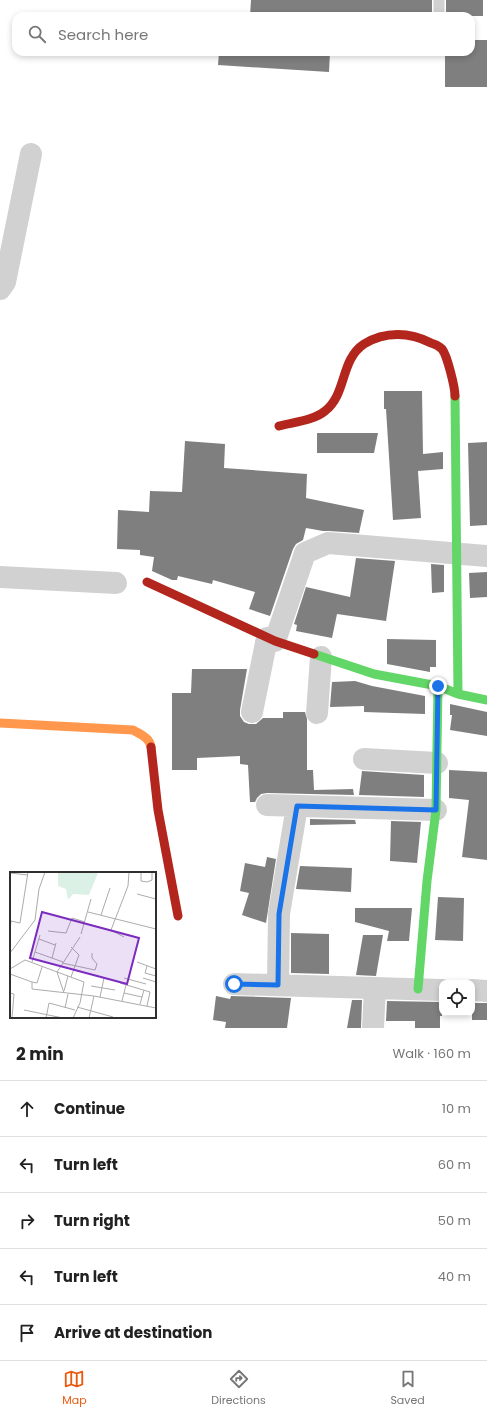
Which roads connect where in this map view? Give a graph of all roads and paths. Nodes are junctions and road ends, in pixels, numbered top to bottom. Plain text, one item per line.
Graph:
1 (439, 0) edge
2 (439, 12) edge
3 (31, 154) dead end
4 (0, 290) edge
5 (279, 426) dead end
6 (457, 554) junction
7 (487, 556) edge
8 (0, 577) edge
9 (147, 582) dead end
10 (116, 583) dead end
11 (271, 640) junction
12 (321, 657) junction
13 (438, 686) junction
14 (458, 694) junction
15 (487, 700) edge
16 (252, 712) dead end
17 (317, 713) dead end
18 (0, 723) edge
19 (364, 760) dead end
20 (437, 763) junction
21 (267, 805) dead end
22 (297, 806) junction
23 (436, 810) junction
24 (178, 916) dead end
25 (234, 984) dead end
26 (278, 985) junction
27 (375, 988) junction
28 (418, 989) junction
29 (439, 990) edge
30 (475, 990) edge
31 (487, 991) edge
32 (373, 1028) edge

1 - 2 lane
3 - 4 street
5 - 6 street
6 - 7 street
6 - 11 street
6 - 14 street
8 - 10 street
9 - 11 street
11 - 12 street
11 - 16 street
12 - 13 street
12 - 17 street
13 - 14 street
13 - 20 street
14 - 15 street
18 - 24 street
19 - 20 street
20 - 23 street
21 - 22 street
22 - 23 street
22 - 26 street
23 - 28 street
25 - 26 street
26 - 27 street
27 - 28 street
27 - 32 street
28 - 29 street
30 - 31 street

